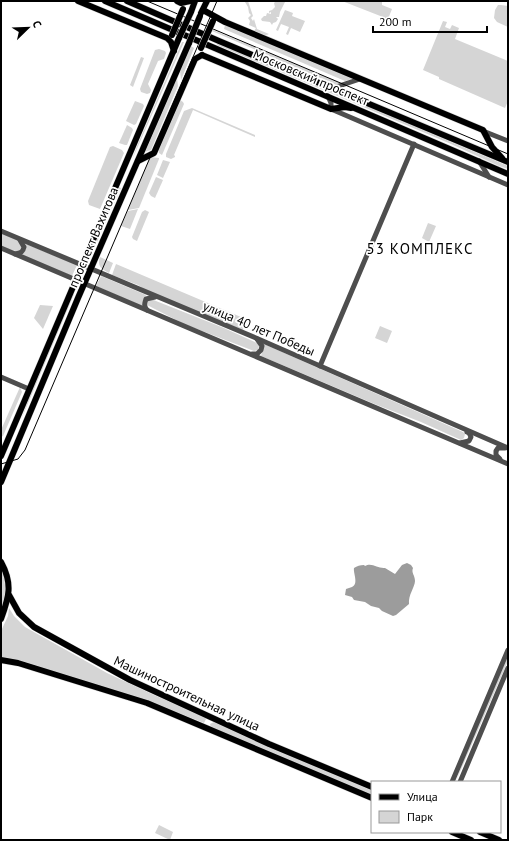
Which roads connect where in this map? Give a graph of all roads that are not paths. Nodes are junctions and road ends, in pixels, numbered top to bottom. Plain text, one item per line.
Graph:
1 (78, 1) edge
2 (104, 1) edge
3 (127, 1) edge
4 (190, 1) edge
5 (195, 1) edge
6 (207, 1) edge
7 (180, 4) edge
8 (201, 13) junction
9 (214, 19) junction
10 (170, 37) junction
11 (174, 51) junction
12 (202, 55) junction
13 (360, 79) junction
14 (332, 88) junction
15 (328, 96) junction
16 (331, 109) junction
17 (360, 110) junction
18 (483, 130) junction
19 (508, 141) edge
20 (414, 144) junction
21 (138, 161) junction
22 (479, 161) junction
23 (507, 162) edge
24 (121, 172) junction
25 (508, 174) edge
26 (489, 177) junction
27 (130, 178) junction
28 (508, 185) edge
29 (1, 231) edge
30 (20, 239) junction
31 (1, 248) edge
32 (15, 254) junction
33 (82, 265) junction
34 (92, 269) junction
35 (76, 280) junction
36 (85, 284) junction
37 (156, 297) junction
38 (148, 311) junction
39 (256, 338) junction
40 (250, 354) junction
41 (320, 366) junction
42 (1, 377) edge
43 (29, 389) junction
44 (18, 415) junction
45 (28, 419) junction
46 (462, 428) junction
47 (459, 443) junction
48 (508, 448) edge
49 (1, 456) edge
50 (505, 463) edge
51 (1, 482) edge
52 (1, 562) edge
53 (9, 595) junction
54 (1, 619) edge
55 (508, 650) edge
56 (1, 660) edge
57 (508, 668) edge
58 (485, 704) junction
59 (491, 708) junction
60 (216, 719) junction
61 (211, 730) junction
62 (453, 780) edge
63 (460, 781) edge
64 (371, 786) edge
65 (371, 798) edge
66 (454, 833) edge
67 (482, 833) edge
68 (471, 840) edge
69 (499, 840) edge

1 - 10 main road
2 - 15 main road, Московский проспект
3 - 14 main road, Московский проспект
4 - 7 main road
5 - 11 main road, проспект Вахитова, bridge
6 - 8 main road, проспект Вахитова
7 - 10 main road, bridge
8 - 9 main road
8 - 21 main road, проспект Вахитова, bridge
9 - 12 main road, bridge
9 - 13 main road
10 - 11 main road
11 - 24 main road, проспект Вахитова
12 - 16 main road
12 - 21 main road
13 - 14 street
13 - 18 main road
14 - 23 main road, Московский проспект
15 - 16 street
15 - 17 main road, Московский проспект
16 - 17 main road
16 - 20 street
17 - 22 main road, Московский проспект
18 - 19 street
18 - 23 main road
20 - 26 street
20 - 41 street
21 - 27 main road, проспект Вахитова
22 - 25 main road, Московский проспект
22 - 26 street
24 - 27 main road
24 - 33 main road, проспект Вахитова
26 - 28 street
27 - 34 main road, проспект Вахитова
29 - 30 street, улица 40 лет Победы
30 - 32 street
30 - 33 street, улица 40 лет Победы
31 - 32 street
32 - 35 street
33 - 34 street, улица 40 лет Победы
33 - 35 main road, проспект Вахитова
34 - 36 main road, проспект Вахитова
34 - 37 street, улица 40 лет Победы
35 - 36 street
35 - 43 main road, проспект Вахитова
36 - 38 street
36 - 45 main road, проспект Вахитова
37 - 38 street
37 - 39 street, улица 40 лет Победы
38 - 40 street
39 - 40 street
39 - 41 street, улица 40 лет Победы
40 - 47 street
41 - 46 street, улица 40 лет Победы
42 - 43 street
43 - 44 main road, проспект Вахитова
44 - 45 main road
44 - 49 main road, проспект Вахитова
45 - 51 main road, проспект Вахитова
46 - 47 street
46 - 48 street, улица 40 лет Победы
47 - 50 street
48 - 50 street
52 - 53 main road
53 - 54 main road
53 - 60 main road, Машиностроительная улица
55 - 58 street
56 - 61 main road, Машиностроительная улица
57 - 59 street
58 - 59 street
58 - 62 street
59 - 63 street
60 - 61 main road
60 - 64 main road, Машиностроительная улица
61 - 65 main road, Машиностроительная улица
66 - 68 main road
67 - 69 main road

